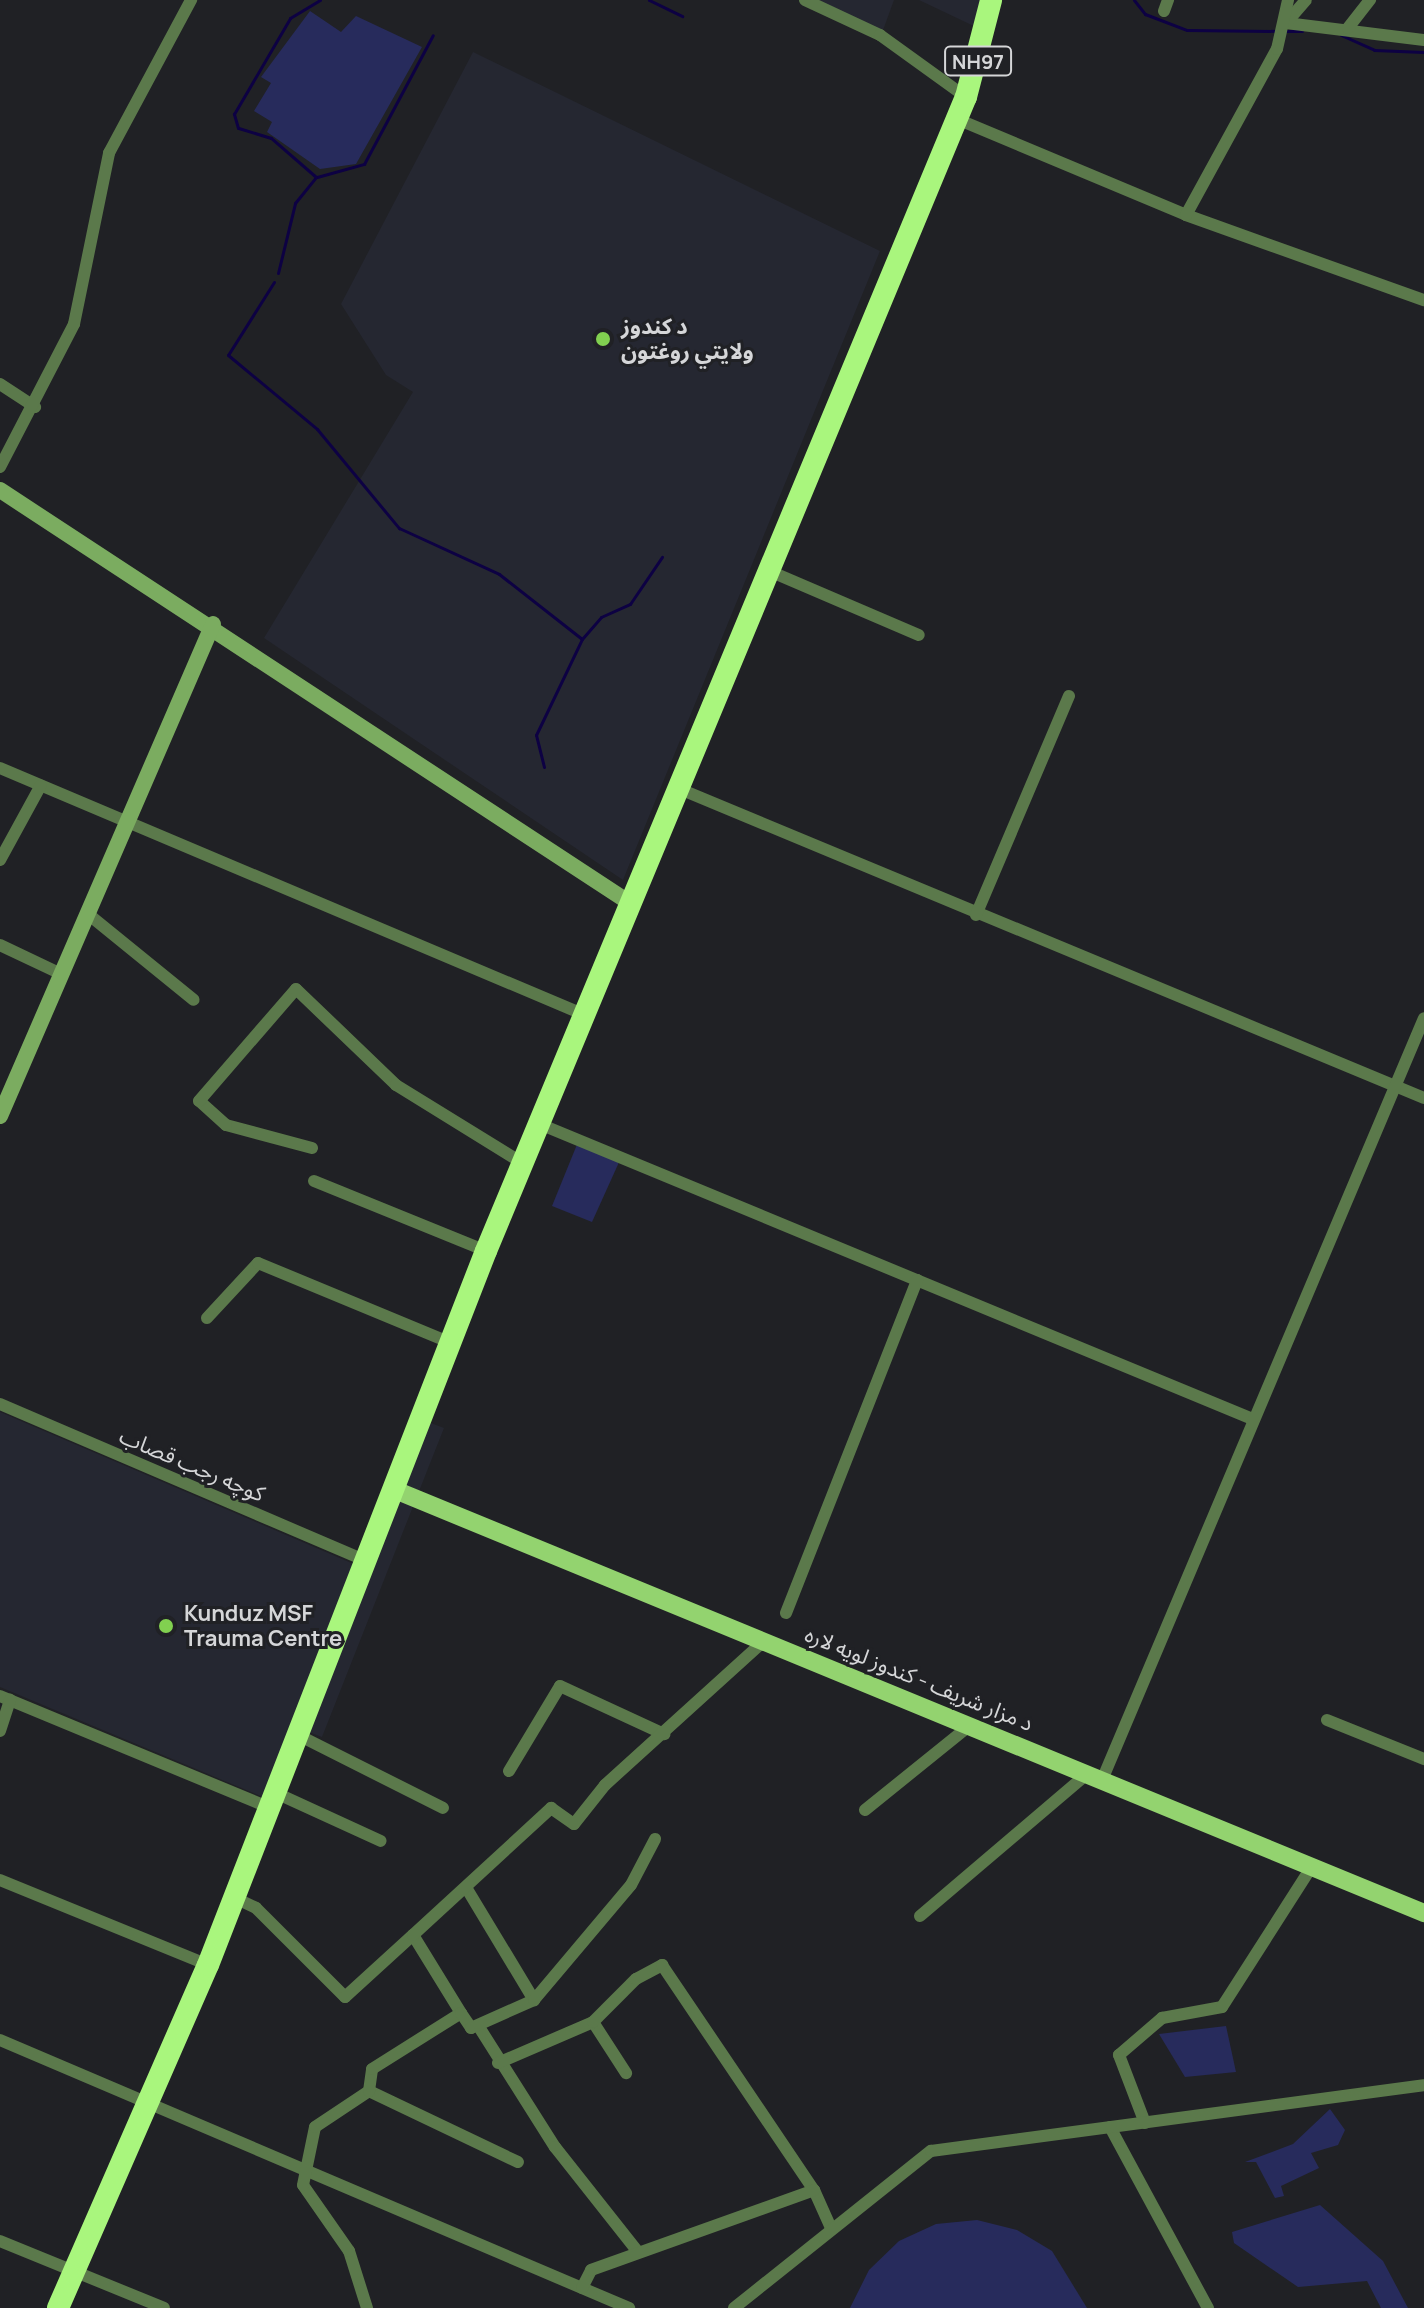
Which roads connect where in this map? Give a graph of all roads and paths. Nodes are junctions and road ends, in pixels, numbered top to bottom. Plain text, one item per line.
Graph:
1 (191, 0) edge
2 (805, 0) edge
3 (991, 0) edge
4 (1288, 0) edge
5 (1306, 0) edge
6 (1370, 0) edge
7 (1286, 23) junction
8 (1348, 28) junction
9 (1424, 40) edge
10 (966, 97) junction
11 (957, 119) junction
12 (1186, 215) junction
13 (1424, 300) edge
14 (0, 384) edge
15 (35, 407) junction
16 (0, 467) edge
17 (0, 490) edge
18 (764, 568) junction
19 (213, 624) junction
20 (919, 635) dead end
21 (1069, 696) dead end
22 (0, 768) edge
23 (41, 785) junction
24 (675, 787) junction
25 (129, 821) junction
26 (0, 860) edge
27 (630, 903) junction
28 (88, 914) junction
29 (976, 915) junction
30 (0, 945) edge
31 (61, 974) junction
32 (194, 1000) dead end
33 (587, 1016) junction
34 (1424, 1018) edge
35 (1391, 1085) junction
36 (1424, 1098) edge
37 (0, 1116) edge
38 (542, 1125) junction
39 (312, 1148) dead end
40 (524, 1164) junction
41 (314, 1181) dead end
42 (486, 1251) junction
43 (917, 1280) junction
44 (207, 1318) dead end
45 (451, 1343) junction
46 (0, 1404) edge
47 (1250, 1418) junction
48 (395, 1490) junction
49 (369, 1562) junction
50 (786, 1613) dead end
51 (764, 1641) junction
52 (5, 1698) edge
53 (1327, 1720) dead end
54 (969, 1726) junction
55 (0, 1731) edge
56 (664, 1734) junction
57 (300, 1736) junction
58 (1424, 1759) edge
59 (509, 1771) dead end
60 (1095, 1777) junction
61 (273, 1801) junction
62 (443, 1808) dead end
63 (865, 1810) dead end
64 (655, 1839) dead end
65 (381, 1841) dead end
66 (1312, 1866) junction
67 (0, 1880) edge
68 (467, 1889) junction
69 (235, 1898) junction
70 (1424, 1913) edge
71 (920, 1916) dead end
72 (413, 1935) junction
73 (208, 1965) junction
74 (534, 2000) junction
75 (461, 2013) junction
76 (593, 2022) junction
77 (479, 2027) junction
78 (0, 2040) edge
79 (498, 2063) junction
80 (626, 2073) dead end
81 (1424, 2085) edge
82 (369, 2091) junction
83 (148, 2103) junction
84 (1145, 2123) junction
85 (1110, 2127) junction
86 (518, 2162) dead end
87 (307, 2171) junction
88 (814, 2190) junction
89 (831, 2228) junction
90 (0, 2241) edge
91 (637, 2251) junction
92 (74, 2271) junction
93 (582, 2288) junction
94 (58, 2308) edge
95 (164, 2308) edge
96 (367, 2308) edge
97 (629, 2308) edge
98 (740, 2308) edge
99 (1208, 2308) edge

1 - 15 street
2 - 10 street
3 - 10 highway, NH97
4 - 7 street
5 - 7 street
6 - 8 street
7 - 8 street
7 - 12 street
8 - 9 street
10 - 11 highway, NH97
11 - 12 street
11 - 18 highway
12 - 13 street
14 - 15 street
15 - 16 street
17 - 19 street
18 - 20 street
18 - 24 highway
19 - 25 street
19 - 27 street
21 - 29 street
22 - 23 street
23 - 25 street
23 - 26 street
24 - 27 highway
24 - 29 street
25 - 28 street
25 - 33 street
27 - 33 highway
28 - 31 street
28 - 32 street
29 - 35 street
30 - 31 street
31 - 37 street
33 - 38 highway
34 - 35 street
35 - 36 street
35 - 47 street
38 - 40 highway
38 - 43 street
39 - 40 street
40 - 42 highway
41 - 42 street
42 - 45 highway
43 - 47 street
43 - 50 street
44 - 45 street
45 - 48 highway
46 - 49 street, کوچه رجب قصاب
47 - 60 street
48 - 49 highway
48 - 51 main road, د مزار شریف - کندوز لویه لاره
49 - 57 highway
51 - 54 main road, د مزار شریف - کندوز لویه لاره
51 - 56 street
52 - 55 street
52 - 61 street
53 - 58 street
54 - 60 main road, د مزار شریف - کندوز لویه لاره
54 - 63 street
56 - 59 street
56 - 68 street
57 - 61 highway
57 - 62 street
60 - 66 main road, د مزار شریف - کندوز لویه لاره
60 - 71 street
61 - 65 street
61 - 69 highway
64 - 74 street
66 - 70 main road, د مزار شریف - کندوز لویه لاره
66 - 84 street
67 - 73 street
68 - 72 street
68 - 74 street
69 - 72 street
69 - 73 highway
72 - 75 street
73 - 83 highway
74 - 77 street
75 - 77 street
75 - 82 street
76 - 79 street
76 - 80 street
76 - 88 street
77 - 79 street
78 - 83 street
79 - 91 street
81 - 84 street
82 - 86 street
82 - 87 street
83 - 87 street
83 - 92 highway
84 - 85 street
85 - 89 street
85 - 99 street
87 - 93 street
87 - 96 street
88 - 89 street
88 - 91 street
89 - 98 street
90 - 92 street
91 - 93 street
92 - 94 highway
92 - 95 street
93 - 97 street

